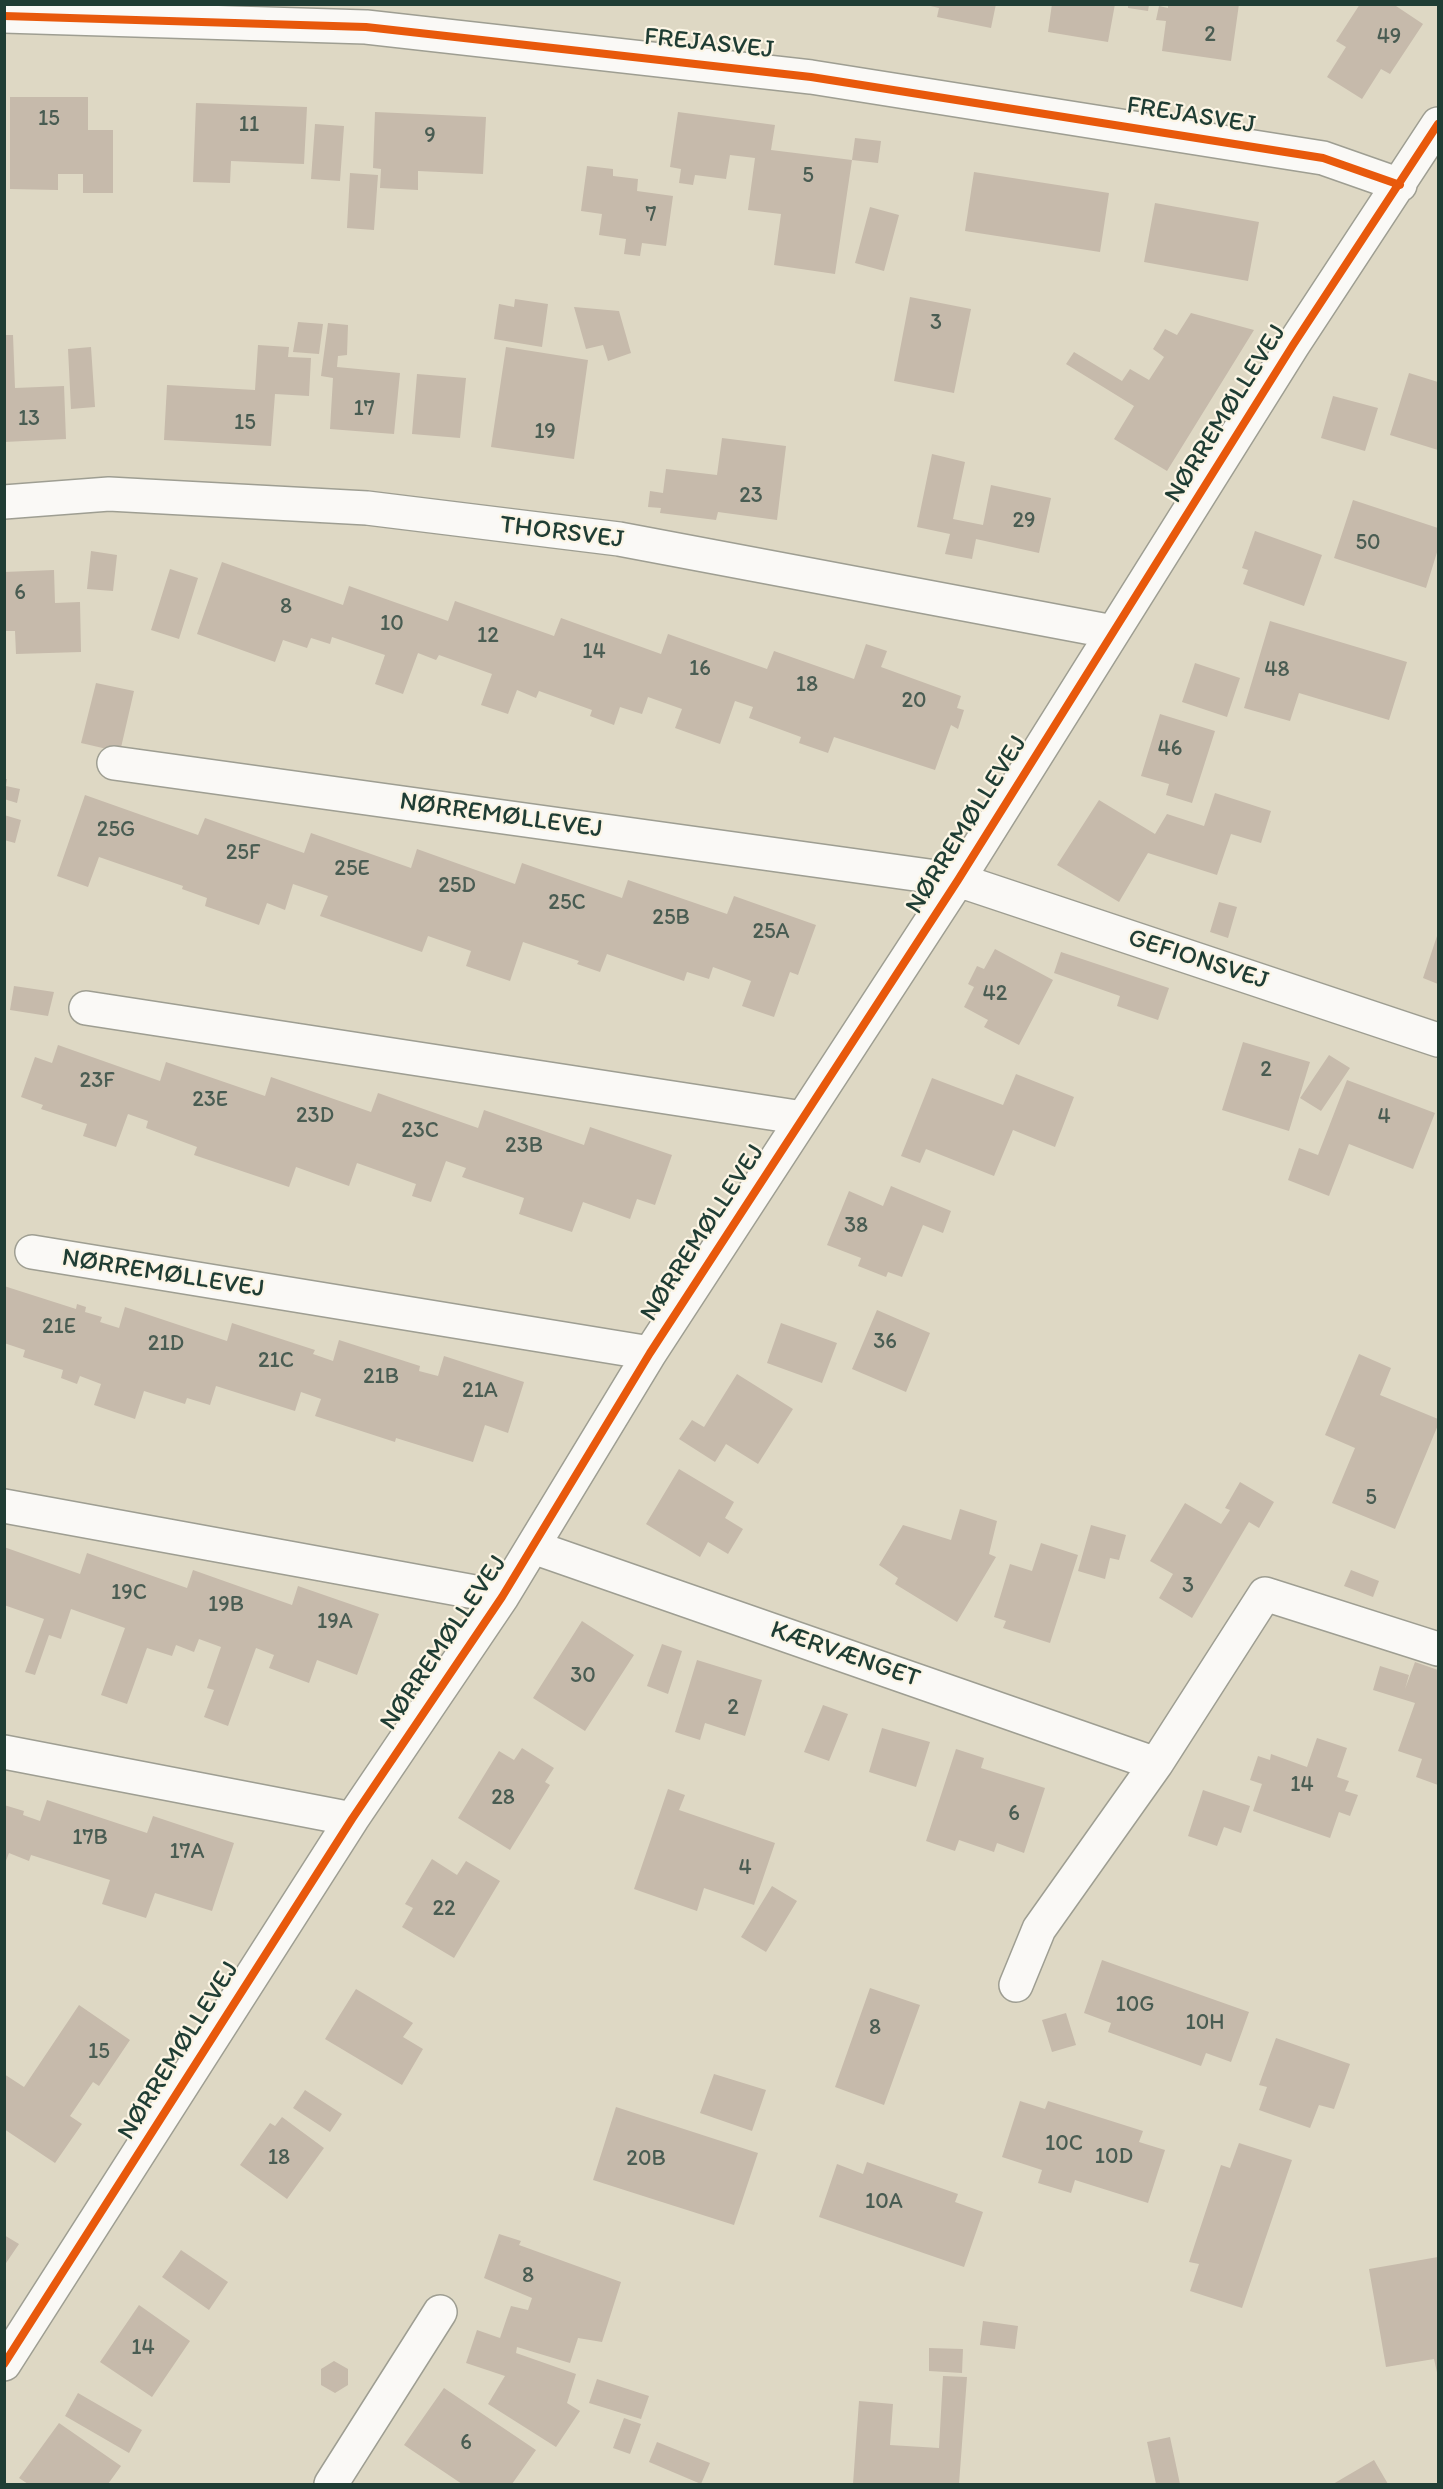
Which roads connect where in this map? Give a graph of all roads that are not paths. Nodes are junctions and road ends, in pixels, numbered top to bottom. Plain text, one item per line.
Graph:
1 (4, 16) edge
2 (1438, 124) edge
3 (1400, 185) junction
4 (4, 502) edge
5 (1113, 632) junction
6 (114, 763) dead end
7 (958, 880) junction
8 (86, 1008) dead end
9 (1438, 1040) edge
10 (803, 1118) junction
11 (32, 1252) dead end
12 (650, 1353) junction
13 (4, 1506) edge
14 (533, 1547) junction
15 (502, 1597) junction
16 (1438, 1649) edge
17 (4, 1752) edge
18 (1156, 1764) junction
19 (352, 1819) junction
20 (1016, 1985) dead end
21 (440, 2312) dead end
22 (4, 2364) edge
23 (331, 2484) edge

1 - 3 street, FREJASVEJ
2 - 3 street, NØRREMØLLEVEJ
3 - 5 street, NØRREMØLLEVEJ
4 - 5 street, THORSVEJ
5 - 7 street, NØRREMØLLEVEJ
6 - 7 street, NØRREMØLLEVEJ
7 - 9 street, GEFIONSVEJ
7 - 10 street, NØRREMØLLEVEJ
8 - 10 street, NØRREMØLLEVEJ
10 - 12 street, NØRREMØLLEVEJ
11 - 12 street, NØRREMØLLEVEJ
12 - 14 street, NØRREMØLLEVEJ
13 - 15 street, NØRREMØLLEVEJ
14 - 15 street, NØRREMØLLEVEJ
14 - 18 street, KÆRVÆNGET
15 - 19 street, NØRREMØLLEVEJ
16 - 18 street
17 - 19 street
18 - 20 street
19 - 22 street, NØRREMØLLEVEJ
21 - 23 street

